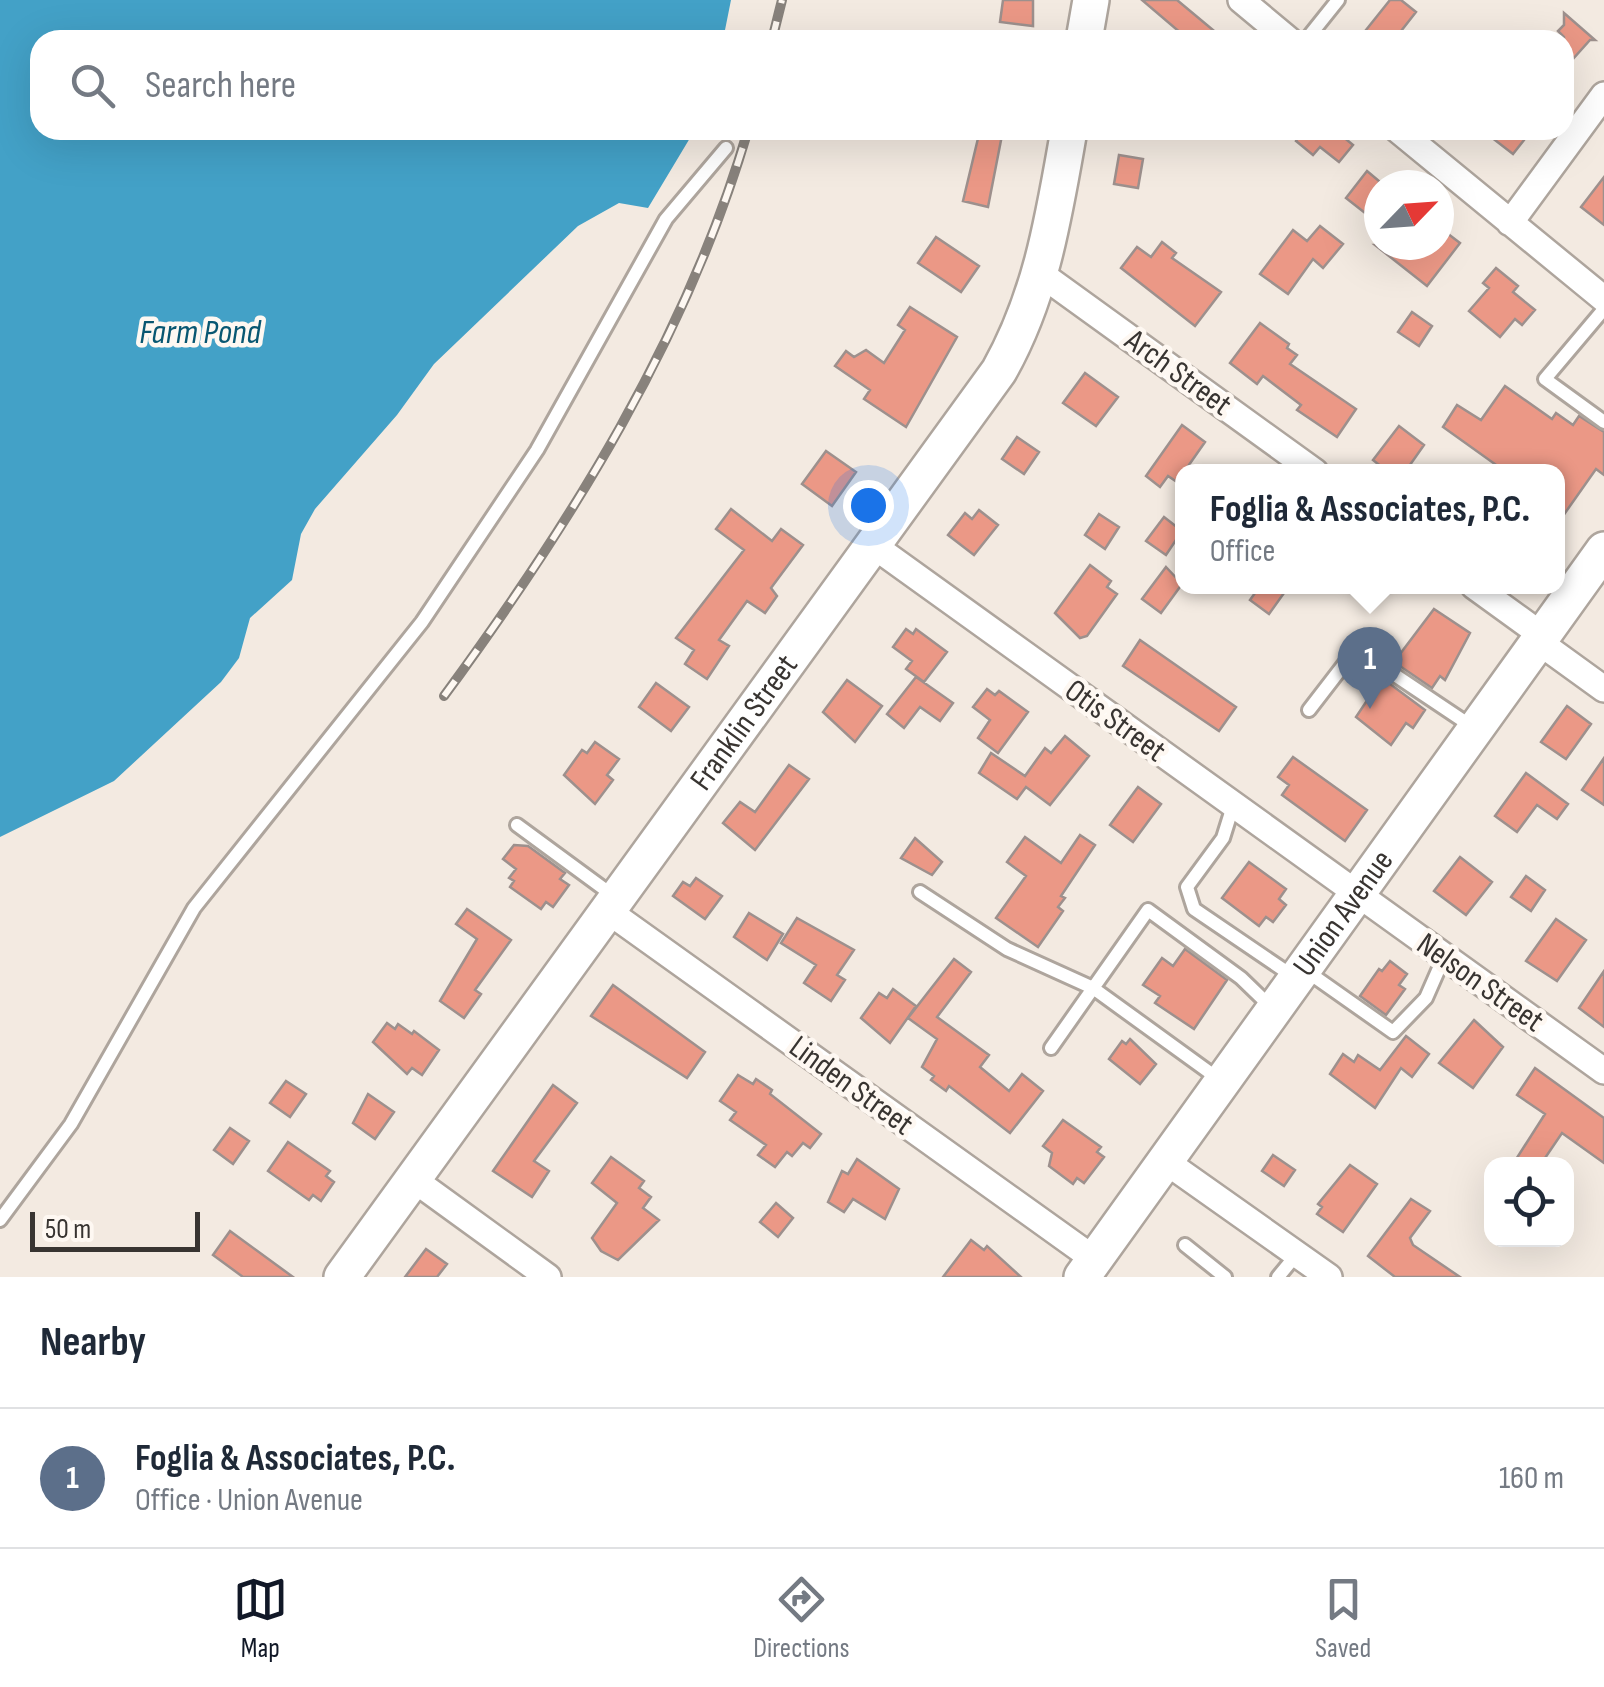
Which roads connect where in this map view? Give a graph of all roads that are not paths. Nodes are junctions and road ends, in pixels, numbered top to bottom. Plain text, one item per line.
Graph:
1 (1091, 0) edge
2 (1240, 0) edge
3 (1338, 0) edge
4 (1086, 30) edge
5 (1277, 30) edge
6 (1314, 30) edge
7 (1604, 95) edge
8 (1574, 136) edge
9 (1066, 140) edge
10 (1410, 140) edge
11 (1571, 140) edge
12 (726, 148) dead end
13 (1510, 222) junction
14 (1041, 274) junction
15 (1604, 300) edge
16 (1604, 309) edge
17 (1604, 422) edge
18 (1304, 464) edge
19 (874, 546) junction
20 (1603, 555) edge
21 (1484, 594) edge
22 (1541, 639) junction
23 (1604, 690) edge
24 (1309, 710) dead end
25 (1476, 729) junction
26 (1233, 806) junction
27 (518, 825) dead end
28 (920, 892) dead end
29 (1357, 895) junction
30 (613, 905) junction
31 (1444, 957) junction
32 (1300, 974) junction
33 (1093, 988) junction
34 (1274, 1010) junction
35 (1052, 1048) dead end
36 (1604, 1071) edge
37 (1222, 1082) junction
38 (1165, 1161) junction
39 (413, 1180) junction
40 (0, 1220) edge
41 (1185, 1246) dead end
42 (1297, 1254) junction
43 (1088, 1268) edge
44 (342, 1277) edge
45 (548, 1277) edge
46 (1226, 1277) edge
47 (1278, 1277) edge
48 (1329, 1277) edge

1 - 4 street
2 - 5 street
3 - 6 lane
7 - 8 street
9 - 14 street, Franklin Street
10 - 13 street
11 - 13 street
12 - 40 lane
13 - 15 street
14 - 18 street, Arch Street
14 - 19 street, Franklin Street
16 - 17 lane
19 - 26 street, Otis Street
19 - 30 street, Franklin Street
20 - 22 street, Union Avenue
21 - 22 street
22 - 23 street
22 - 25 street, Union Avenue
24 - 25 lane
25 - 29 street, Union Avenue
26 - 29 street, Otis Street
26 - 32 lane
27 - 30 lane
28 - 33 lane
29 - 31 street, Nelson Street
29 - 32 street, Union Avenue
30 - 39 street, Franklin Street
30 - 43 street, Linden Street
31 - 32 lane
31 - 36 street, Nelson Street
32 - 34 street, Union Avenue
33 - 34 lane
33 - 35 lane
33 - 37 lane
34 - 37 street, Union Avenue
37 - 38 street, Union Avenue
38 - 42 street
38 - 43 street, Union Avenue
39 - 44 street, Franklin Street
39 - 45 street
41 - 46 lane
42 - 47 lane
42 - 48 street

